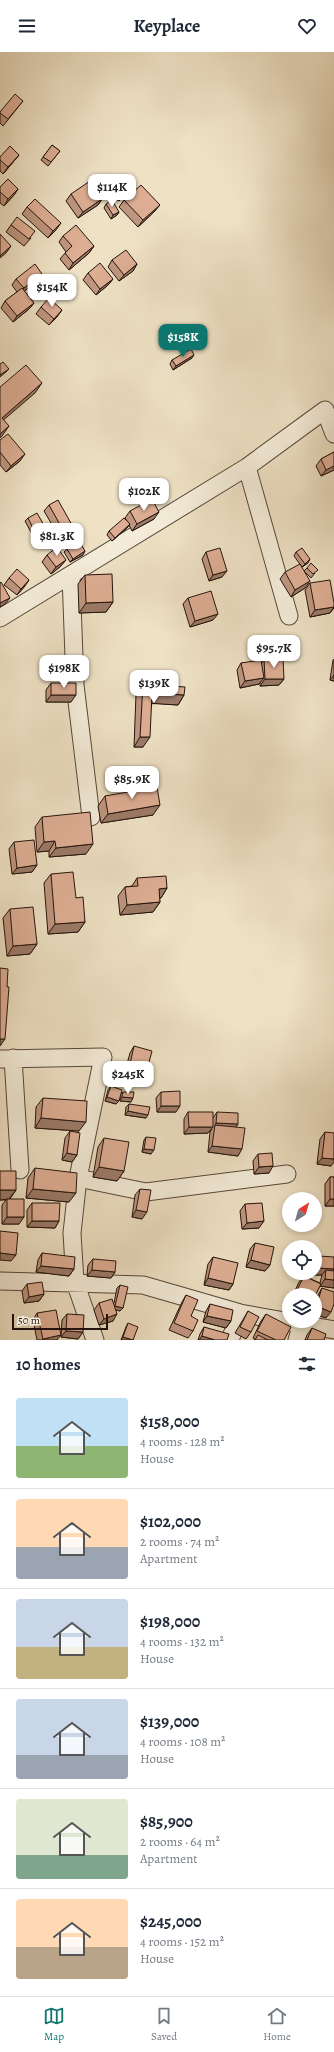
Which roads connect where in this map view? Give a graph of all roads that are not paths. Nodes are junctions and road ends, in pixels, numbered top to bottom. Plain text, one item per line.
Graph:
1 (334, 434) edge
2 (247, 467) junction
3 (71, 575) junction
4 (289, 616) dead end
5 (0, 618) edge
6 (91, 817) edge
7 (6, 1058) edge
8 (20, 1170) dead end
9 (287, 1174) dead end
10 (78, 1178) junction
11 (0, 1281) edge
12 (75, 1282) junction
13 (240, 1313) junction
14 (282, 1320) edge
15 (300, 1328) edge
16 (322, 1328) edge
17 (334, 1330) edge
18 (94, 1340) edge
19 (230, 1340) edge
20 (296, 1340) edge

1 - 2 street
2 - 3 street
2 - 4 street
3 - 5 street
3 - 6 street
7 - 8 street
7 - 10 street
9 - 10 street
10 - 12 street
11 - 12 street
12 - 13 street
12 - 18 street
13 - 14 street
13 - 19 street
15 - 20 street
16 - 17 street

